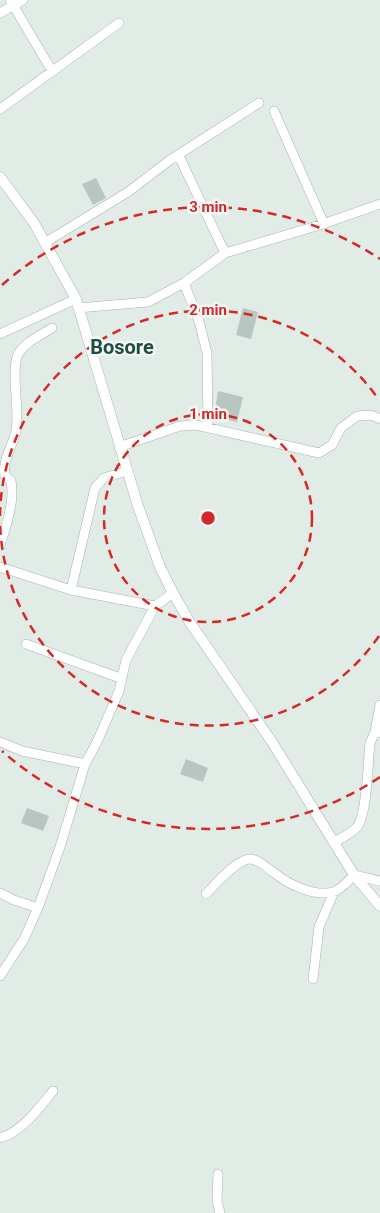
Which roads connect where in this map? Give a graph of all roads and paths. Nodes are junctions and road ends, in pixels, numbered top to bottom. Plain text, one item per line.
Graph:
1 (23, 0) edge
2 (12, 3) edge
3 (0, 13) edge
4 (119, 23) dead end
5 (52, 72) junction
6 (258, 103) dead end
7 (0, 109) edge
8 (274, 111) dead end
9 (179, 156) junction
10 (0, 177) edge
11 (380, 204) edge
12 (324, 224) junction
13 (46, 242) junction
14 (225, 253) junction
15 (184, 283) junction
16 (77, 303) junction
17 (52, 328) dead end
18 (0, 334) edge
19 (380, 419) edge
20 (208, 426) junction
21 (119, 447) junction
22 (127, 471) junction
23 (0, 546) edge
24 (0, 567) edge
25 (71, 590) junction
26 (173, 593) junction
27 (155, 606) junction
28 (26, 644) dead end
29 (120, 678) junction
30 (380, 705) edge
31 (377, 732) edge
32 (0, 742) edge
33 (85, 764) junction
34 (334, 842) junction
35 (354, 876) junction
36 (380, 881) edge
37 (334, 892) junction
38 (0, 893) edge
39 (206, 894) dead end
40 (380, 906) edge
41 (38, 908) junction
42 (0, 976) edge
43 (313, 979) dead end
44 (53, 1091) dead end
45 (0, 1138) edge
46 (218, 1174) dead end
47 (220, 1213) edge

1 - 2 street
2 - 3 street
2 - 5 street
4 - 5 street
5 - 7 street
6 - 9 street
8 - 12 street
9 - 13 street
9 - 14 street
10 - 13 street
11 - 12 street
12 - 14 street
13 - 16 street
14 - 15 street
15 - 16 street
15 - 20 street
16 - 18 street
16 - 21 street
17 - 23 street
19 - 20 street
20 - 21 street
21 - 22 street
22 - 25 street
22 - 26 street
24 - 25 street
25 - 27 street
26 - 27 street
26 - 34 street
27 - 29 street
28 - 29 street
29 - 33 street
30 - 31 street
31 - 34 street
32 - 33 street
33 - 41 street
34 - 35 street
35 - 36 street
35 - 37 street
35 - 40 street
37 - 39 street
37 - 43 street
38 - 41 street
41 - 42 street
44 - 45 street
46 - 47 street

